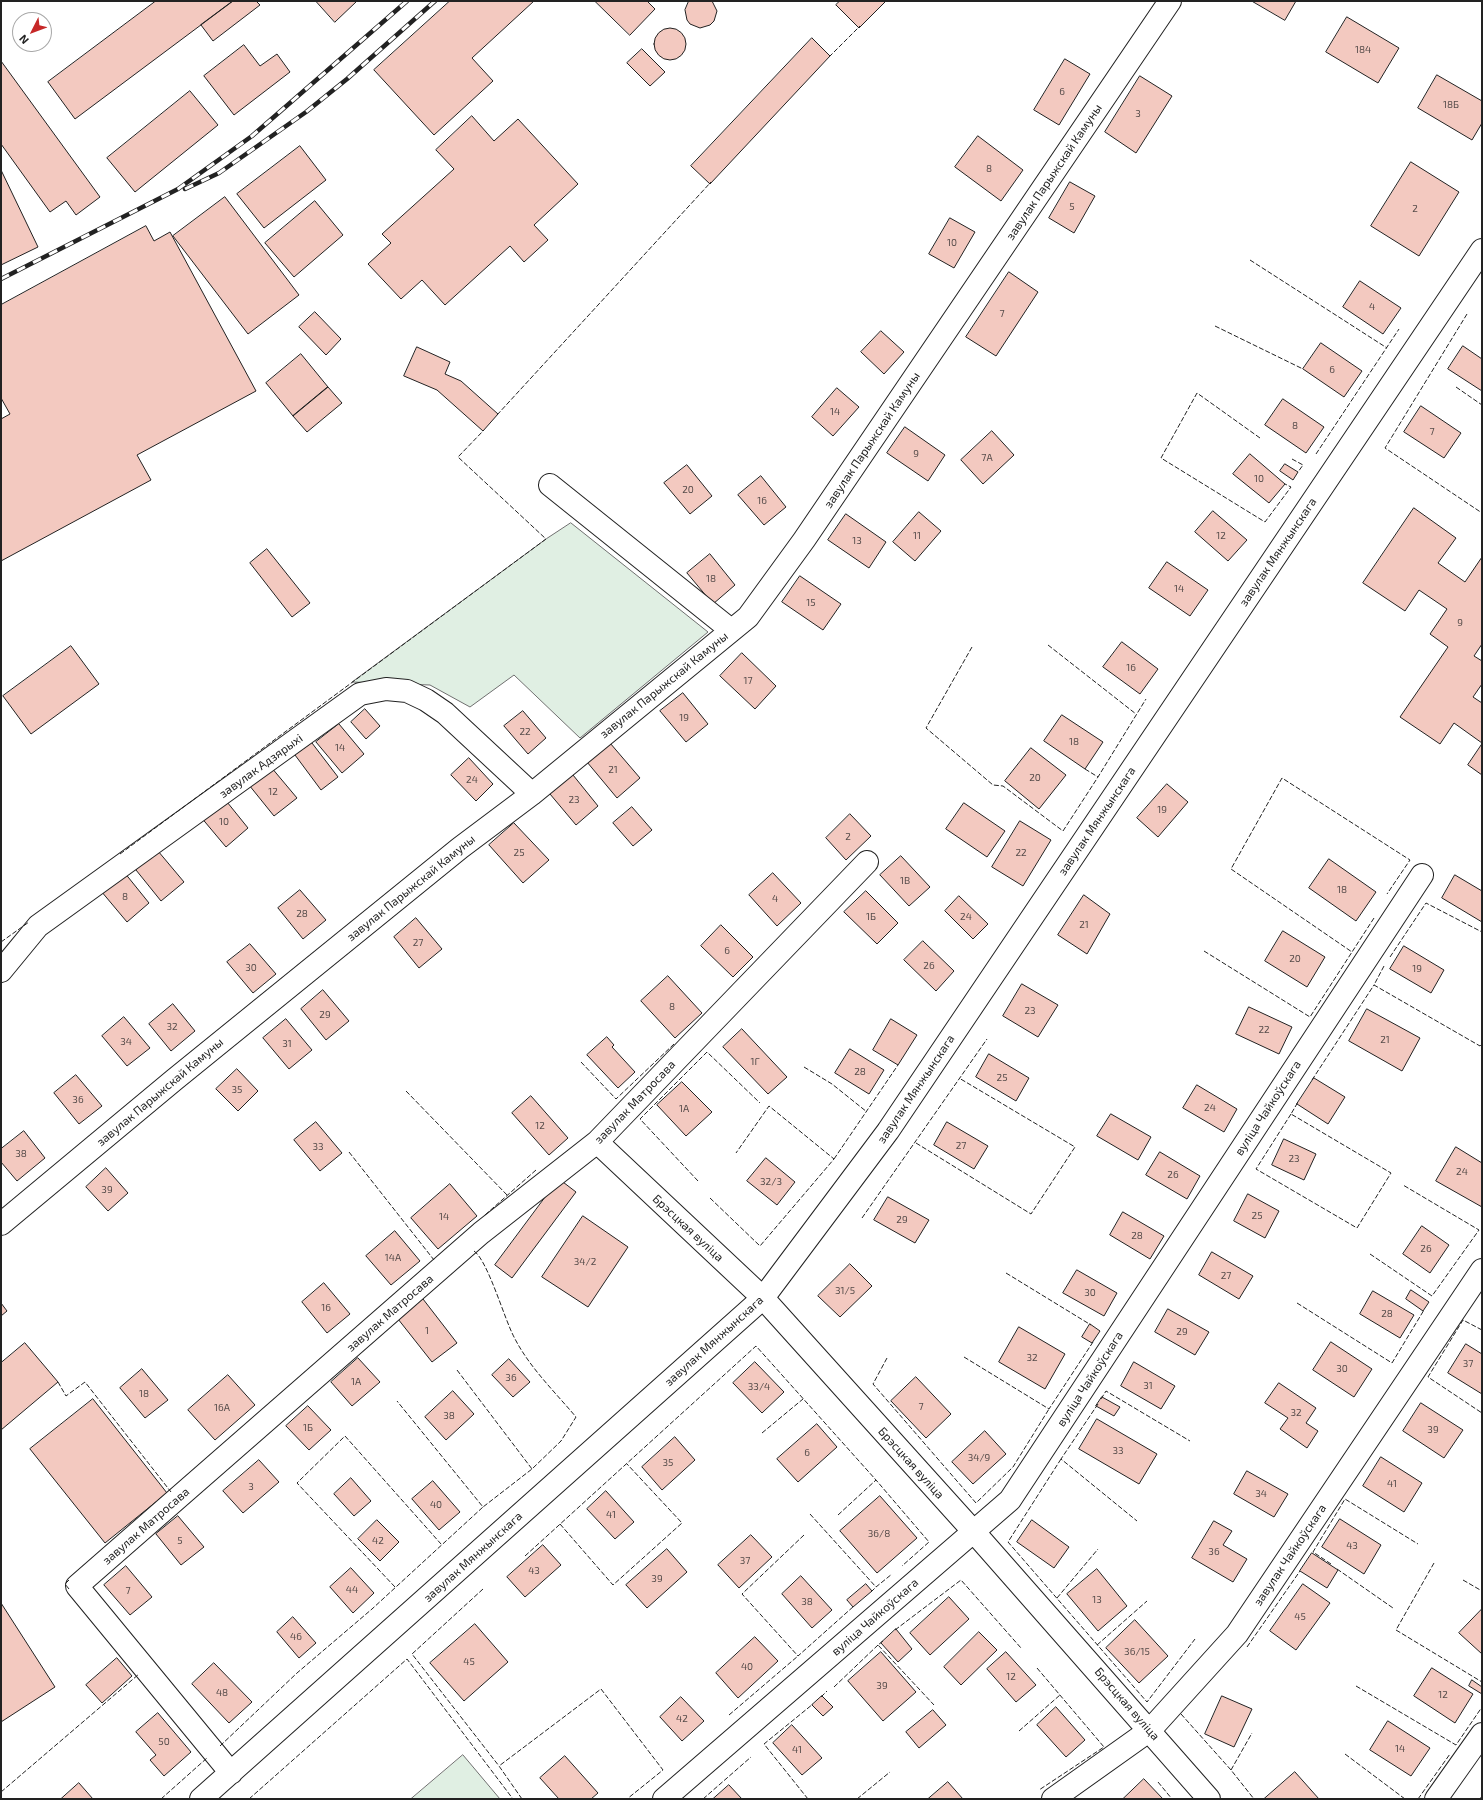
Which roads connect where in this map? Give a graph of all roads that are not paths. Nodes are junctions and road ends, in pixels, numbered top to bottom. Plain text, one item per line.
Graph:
1 (1170, 1) edge
2 (1482, 250) edge
3 (550, 485) dead end
4 (732, 630) junction
5 (532, 794) junction
6 (867, 862) dead end
7 (1422, 876) dead end
8 (1, 971) edge
9 (597, 1142) junction
10 (1, 1224) edge
11 (1482, 1270) edge
12 (763, 1298) junction
13 (974, 1532) junction
14 (1150, 1730) junction
15 (1482, 1734) edge
16 (230, 1773) junction
17 (201, 1799) edge
18 (664, 1799) edge
19 (1053, 1799) edge
20 (1209, 1799) edge
21 (1436, 1799) edge

1 - 4 street, завулак Парыжскай Камуны
2 - 12 street, завулак Мянжынскага
3 - 4 street
4 - 5 street, завулак Парыжскай Камуны
5 - 8 street, завулак Адзярыхі
5 - 10 street, завулак Парыжскай Камуны
6 - 9 street, завулак Матросава
7 - 13 street, вуліца Чайкоўскага
9 - 12 street, Брэсцкая вуліца
9 - 16 street, завулак Матросава
11 - 14 street, завулак Чайкоўскага
12 - 13 street, Брэсцкая вуліца
12 - 16 street, завулак Мянжынскага
13 - 14 street, Брэсцкая вуліца
13 - 18 street, вуліца Чайкоўскага
14 - 19 street, завулак Чайкоўскага
14 - 20 street, Брэсцкая вуліца
15 - 21 street
16 - 17 street, завулак Мянжынскага

